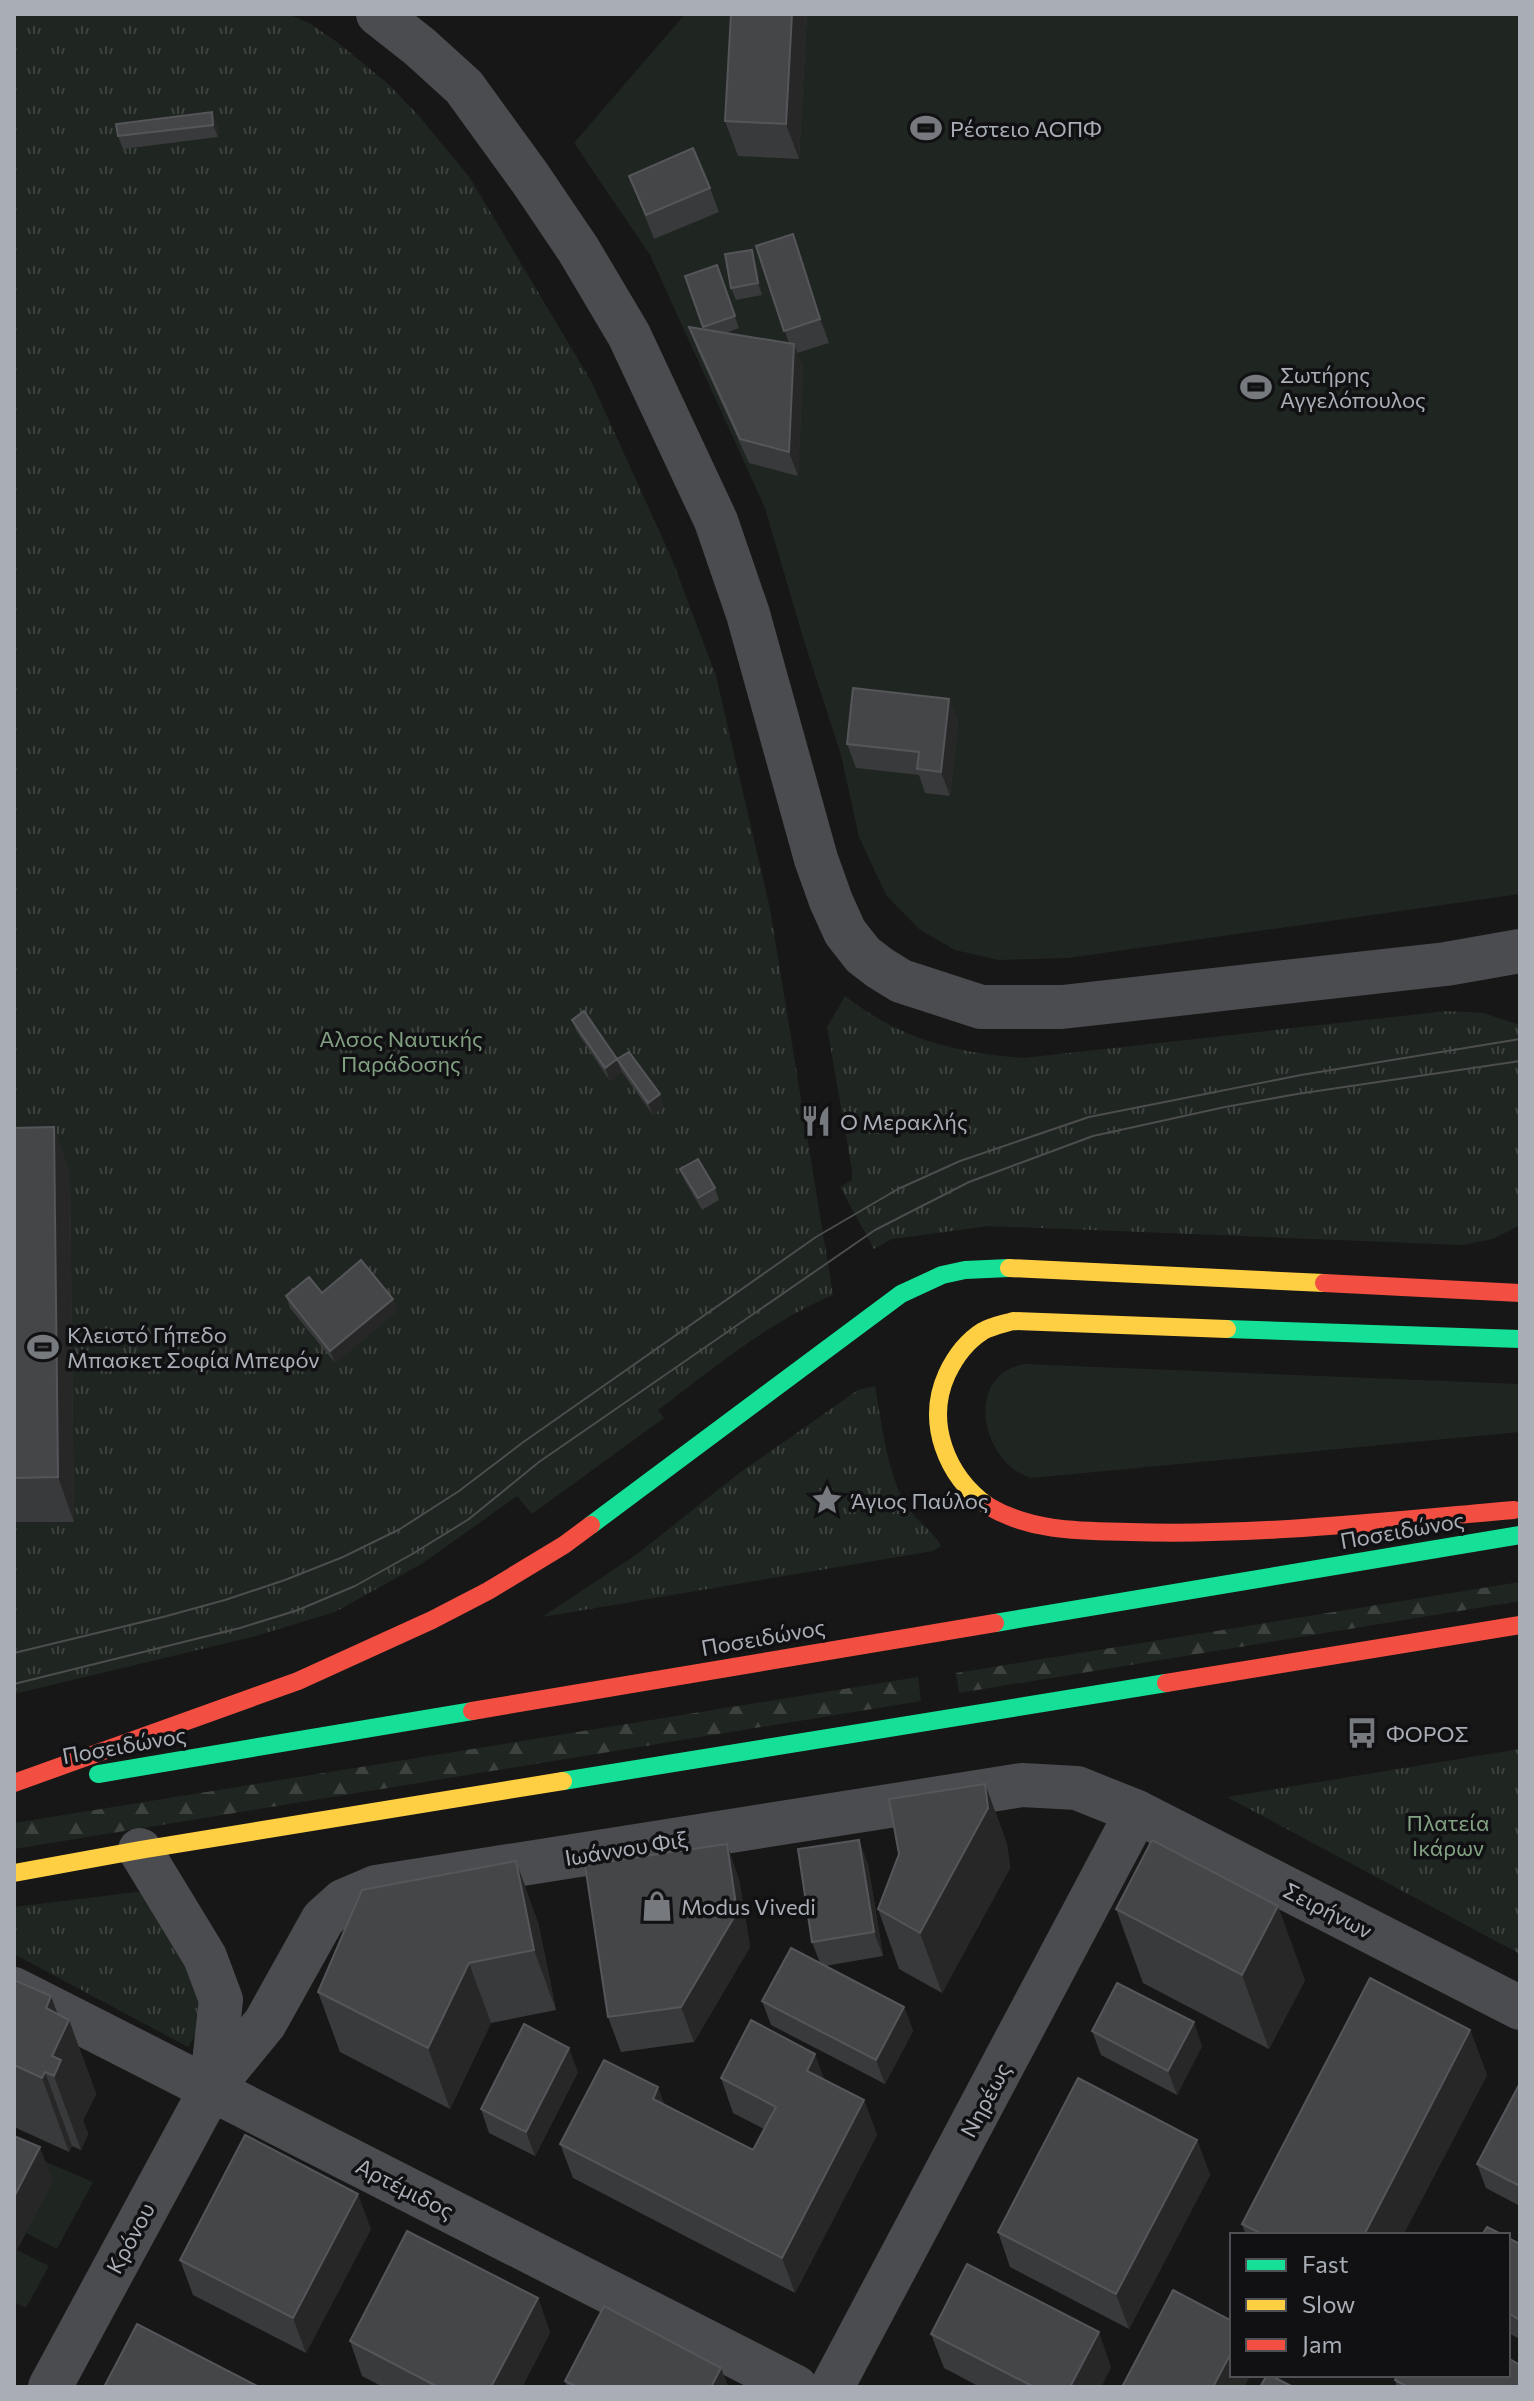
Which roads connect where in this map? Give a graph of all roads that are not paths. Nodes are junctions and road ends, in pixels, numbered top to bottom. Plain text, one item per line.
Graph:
1 (378, 14) edge
2 (1520, 951) edge
3 (1446, 964) junction
4 (1520, 984) edge
5 (1520, 1272) edge
6 (1469, 1291) junction
7 (1520, 1293) edge
8 (1520, 1339) edge
9 (1520, 1509) edge
10 (1520, 1535) edge
11 (1520, 1625) edge
12 (14, 1786) edge
13 (1137, 1812) junction
14 (140, 1850) junction
15 (14, 1873) edge
16 (14, 1989) edge
17 (1520, 2008) edge
18 (211, 2089) junction
19 (50, 2387) edge
20 (796, 2387) edge
21 (832, 2387) edge

1 - 3 street
2 - 3 street
3 - 4 street
5 - 6 highway
6 - 7 highway
6 - 12 highway
8 - 9 highway
10 - 12 highway, Ποσειδώνος
11 - 14 highway
13 - 17 street, Σειρήνων
13 - 18 street, Ιωάννου Φιξ
13 - 21 street, Νηρέως
14 - 15 highway
14 - 18 street
16 - 18 street, Αρτέμιδος
18 - 19 street, Κρόνου
18 - 20 street, Αρτέμιδος

